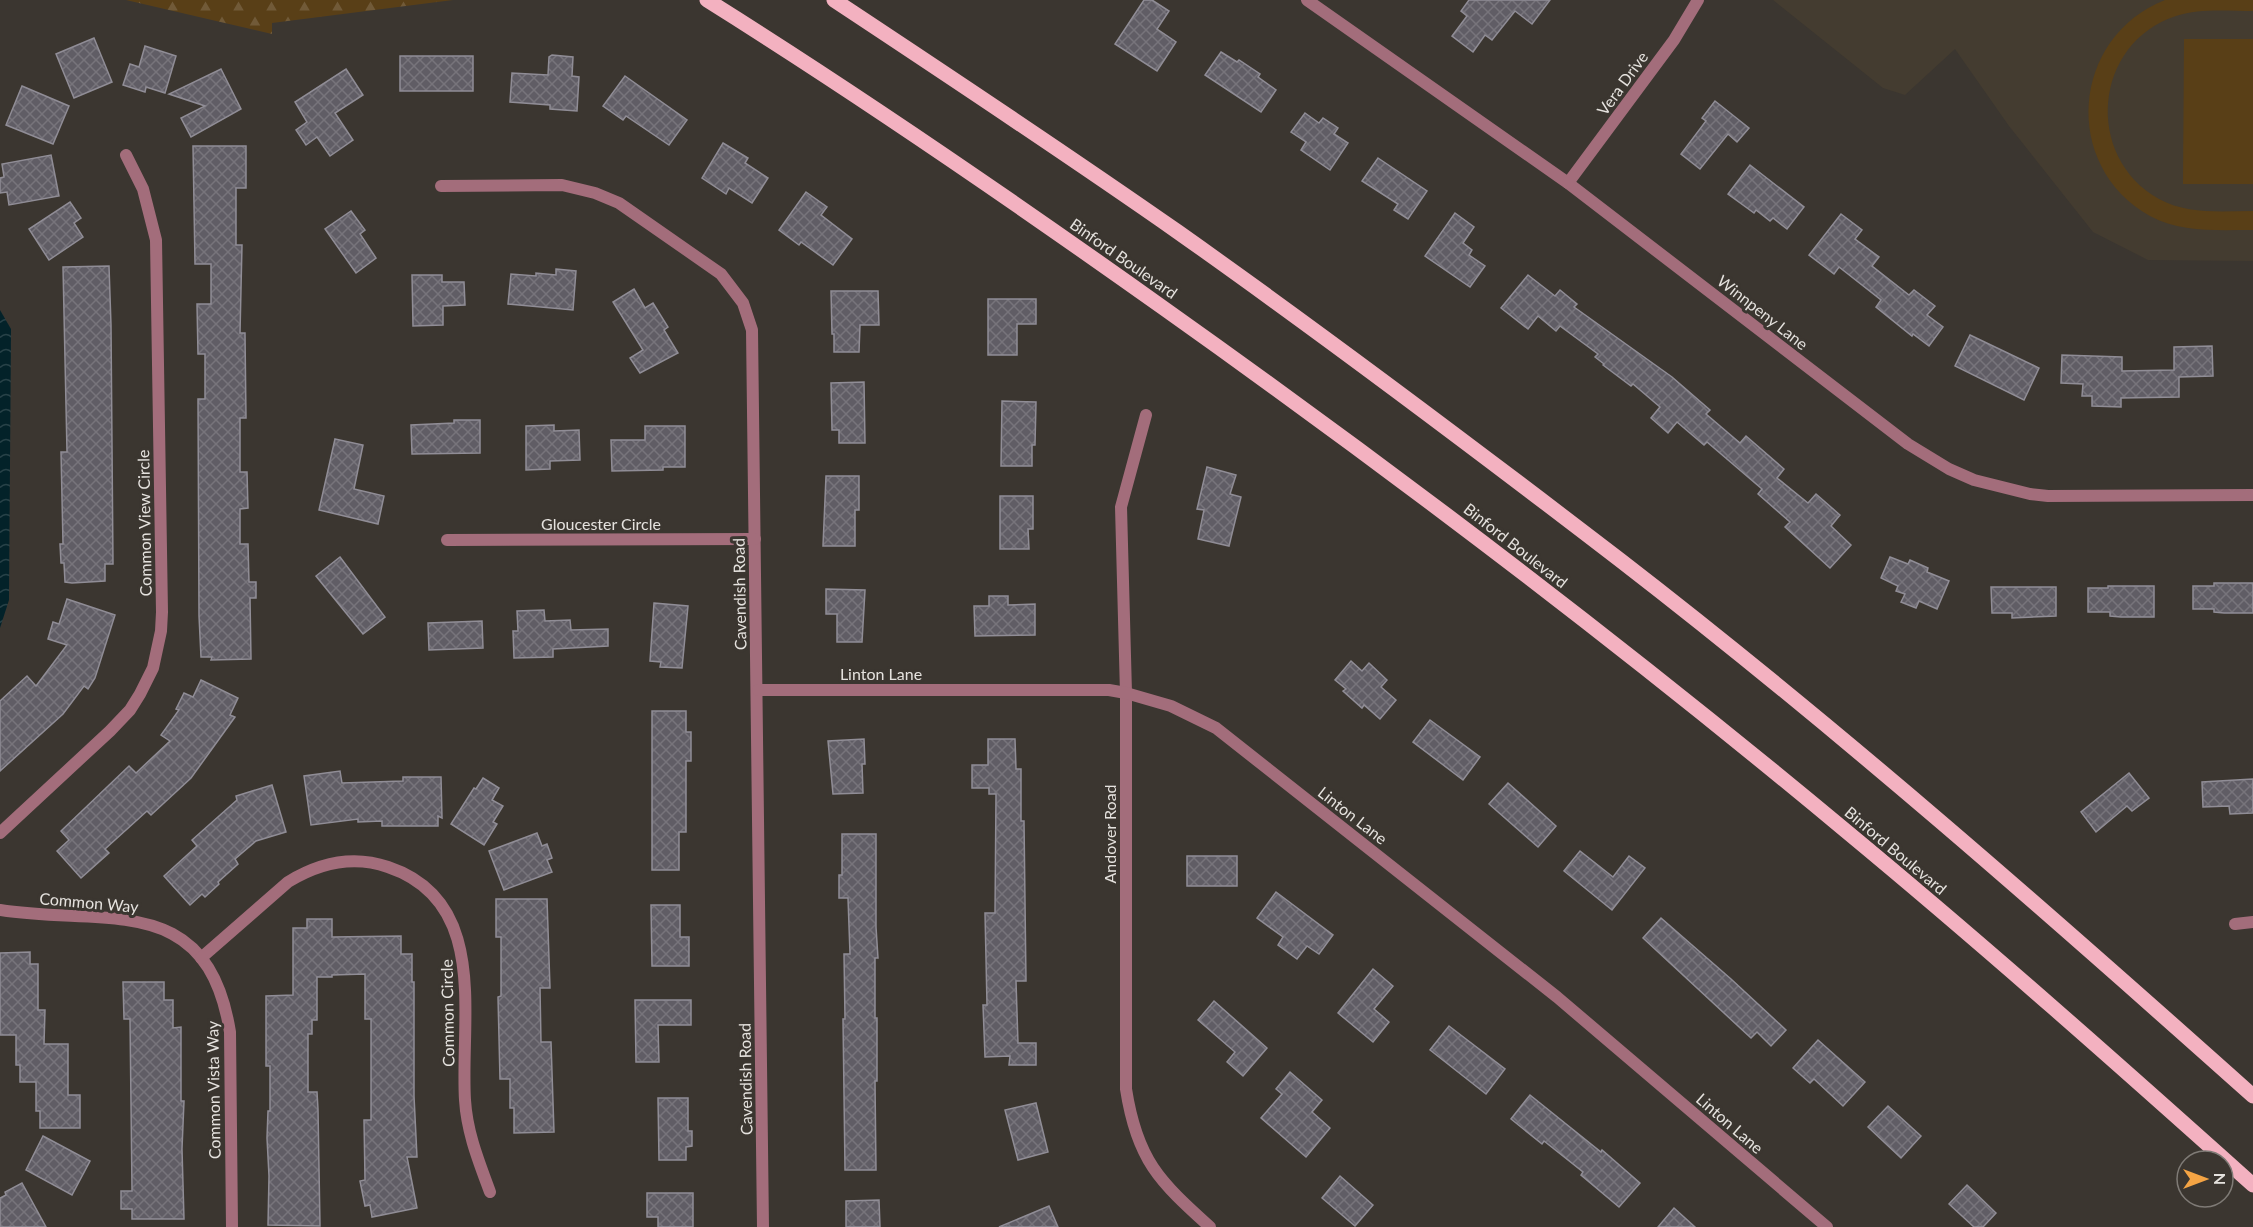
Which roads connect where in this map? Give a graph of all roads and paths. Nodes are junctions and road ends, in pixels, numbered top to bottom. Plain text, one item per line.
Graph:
1 (707, 0) edge
2 (834, 0) edge
3 (1307, 0) edge
4 (1698, 0) edge
5 (126, 154) dead end
6 (1568, 183) junction
7 (441, 186) dead end
8 (1146, 415) dead end
9 (2253, 495) edge
10 (754, 539) junction
11 (447, 540) dead end
12 (758, 690) junction
13 (1126, 693) junction
14 (0, 833) edge
15 (0, 910) edge
16 (2253, 922) edge
17 (2235, 924) dead end
18 (201, 958) junction
19 (2253, 1096) edge
20 (2253, 1185) edge
21 (490, 1192) dead end
22 (232, 1227) edge
23 (763, 1227) edge
24 (1210, 1227) edge
25 (1827, 1227) edge

1 - 20 main road, Binford Boulevard
2 - 19 main road
3 - 6 street, Winnpeny Lane
4 - 6 street, Vera Drive
5 - 14 street, Common View Circle
6 - 9 street, Winnpeny Lane
7 - 10 street, Cavendish Road
8 - 13 street, Andover Road
10 - 11 street, Gloucester Circle
10 - 12 street, Cavendish Road
12 - 13 street, Linton Lane
12 - 23 street, Cavendish Road
13 - 24 street, Andover Road
13 - 25 street, Linton Lane
15 - 18 street, Common Way
16 - 17 street
18 - 21 street, Common Circle
18 - 22 street, Common Vista Way

